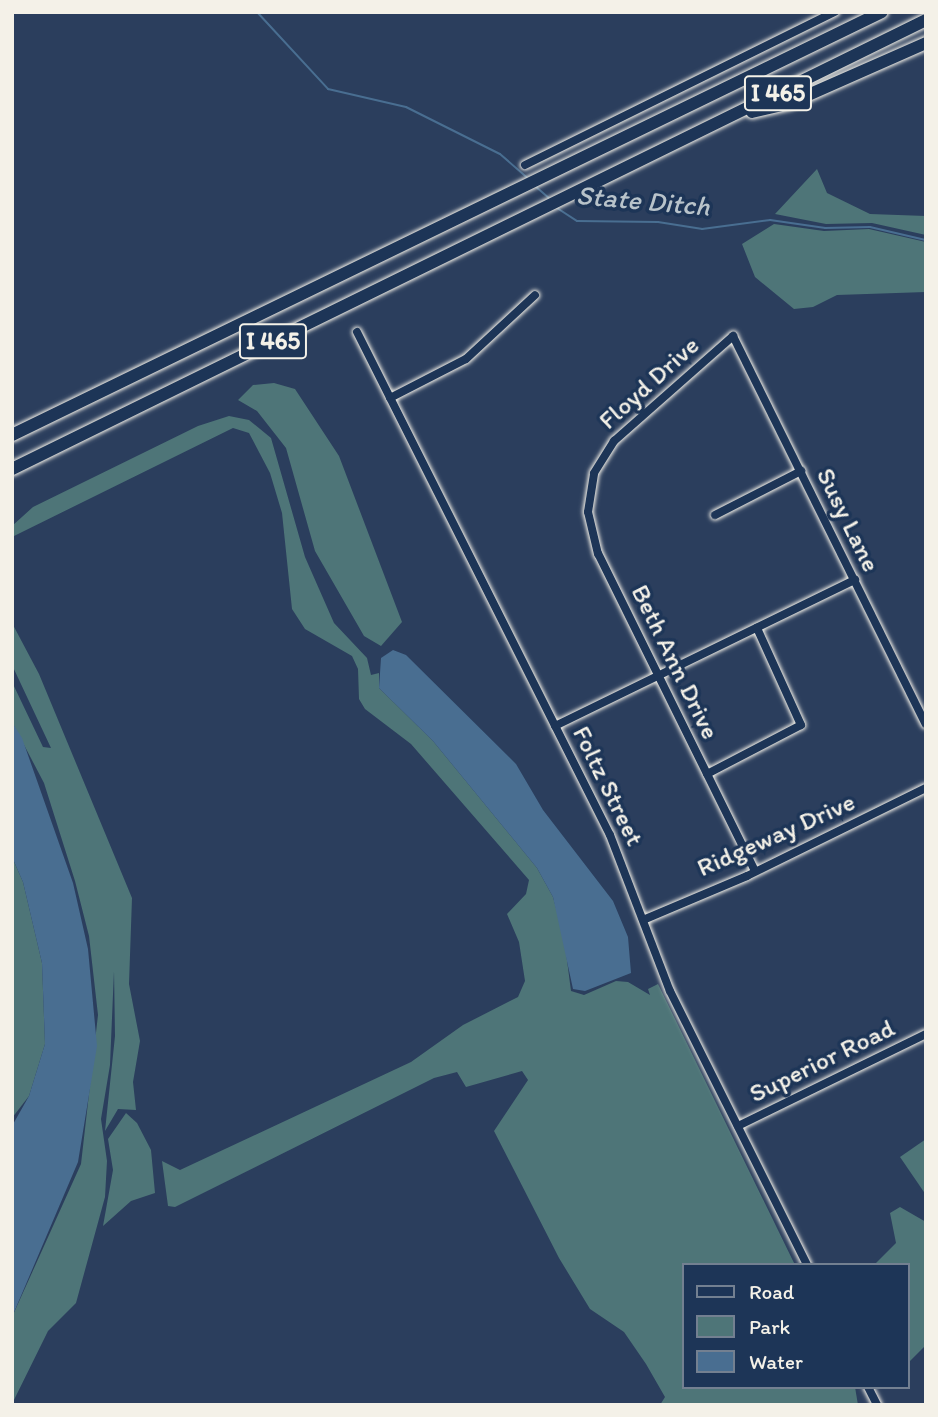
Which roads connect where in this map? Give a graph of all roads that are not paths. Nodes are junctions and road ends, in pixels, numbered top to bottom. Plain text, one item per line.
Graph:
1 (835, 12) edge
2 (882, 12) edge
3 (926, 20) edge
4 (926, 43) edge
5 (724, 119) junction
6 (525, 165) dead end
7 (535, 295) dead end
8 (357, 332) dead end
9 (733, 336) joint
10 (390, 398) junction
11 (12, 435) edge
12 (598, 464) joint
13 (12, 469) edge
14 (801, 471) junction
15 (715, 515) dead end
16 (855, 580) junction
17 (757, 628) junction
18 (658, 676) junction
19 (926, 724) edge
20 (555, 726) junction
21 (707, 774) junction
22 (926, 788) edge
23 (755, 871) junction
24 (643, 920) junction
25 (926, 1034) edge
26 (738, 1126) junction
27 (806, 1263) edge
28 (869, 1389) edge
29 (877, 1405) edge

1 - 6 street
2 - 11 highway, I 465
3 - 5 highway, I 465
4 - 5 highway
5 - 13 highway, I 465
7 - 10 street
8 - 10 street, Foltz Street
9 - 12 street, Floyd Drive
9 - 14 street, Susy Lane
10 - 20 street, Foltz Street
12 - 18 street, Beth Ann Drive
14 - 15 street
14 - 16 street, Susy Lane
16 - 17 street
16 - 19 street, Susy Lane
17 - 18 street
17 - 21 street
18 - 20 street
18 - 21 street, Beth Ann Drive
20 - 24 street, Foltz Street
21 - 23 street, Beth Ann Drive
22 - 23 street, Ridgeway Drive
23 - 24 street, Ridgeway Drive
24 - 26 street, Foltz Street
25 - 26 street, Superior Road
26 - 27 street, Foltz Street
28 - 29 street

